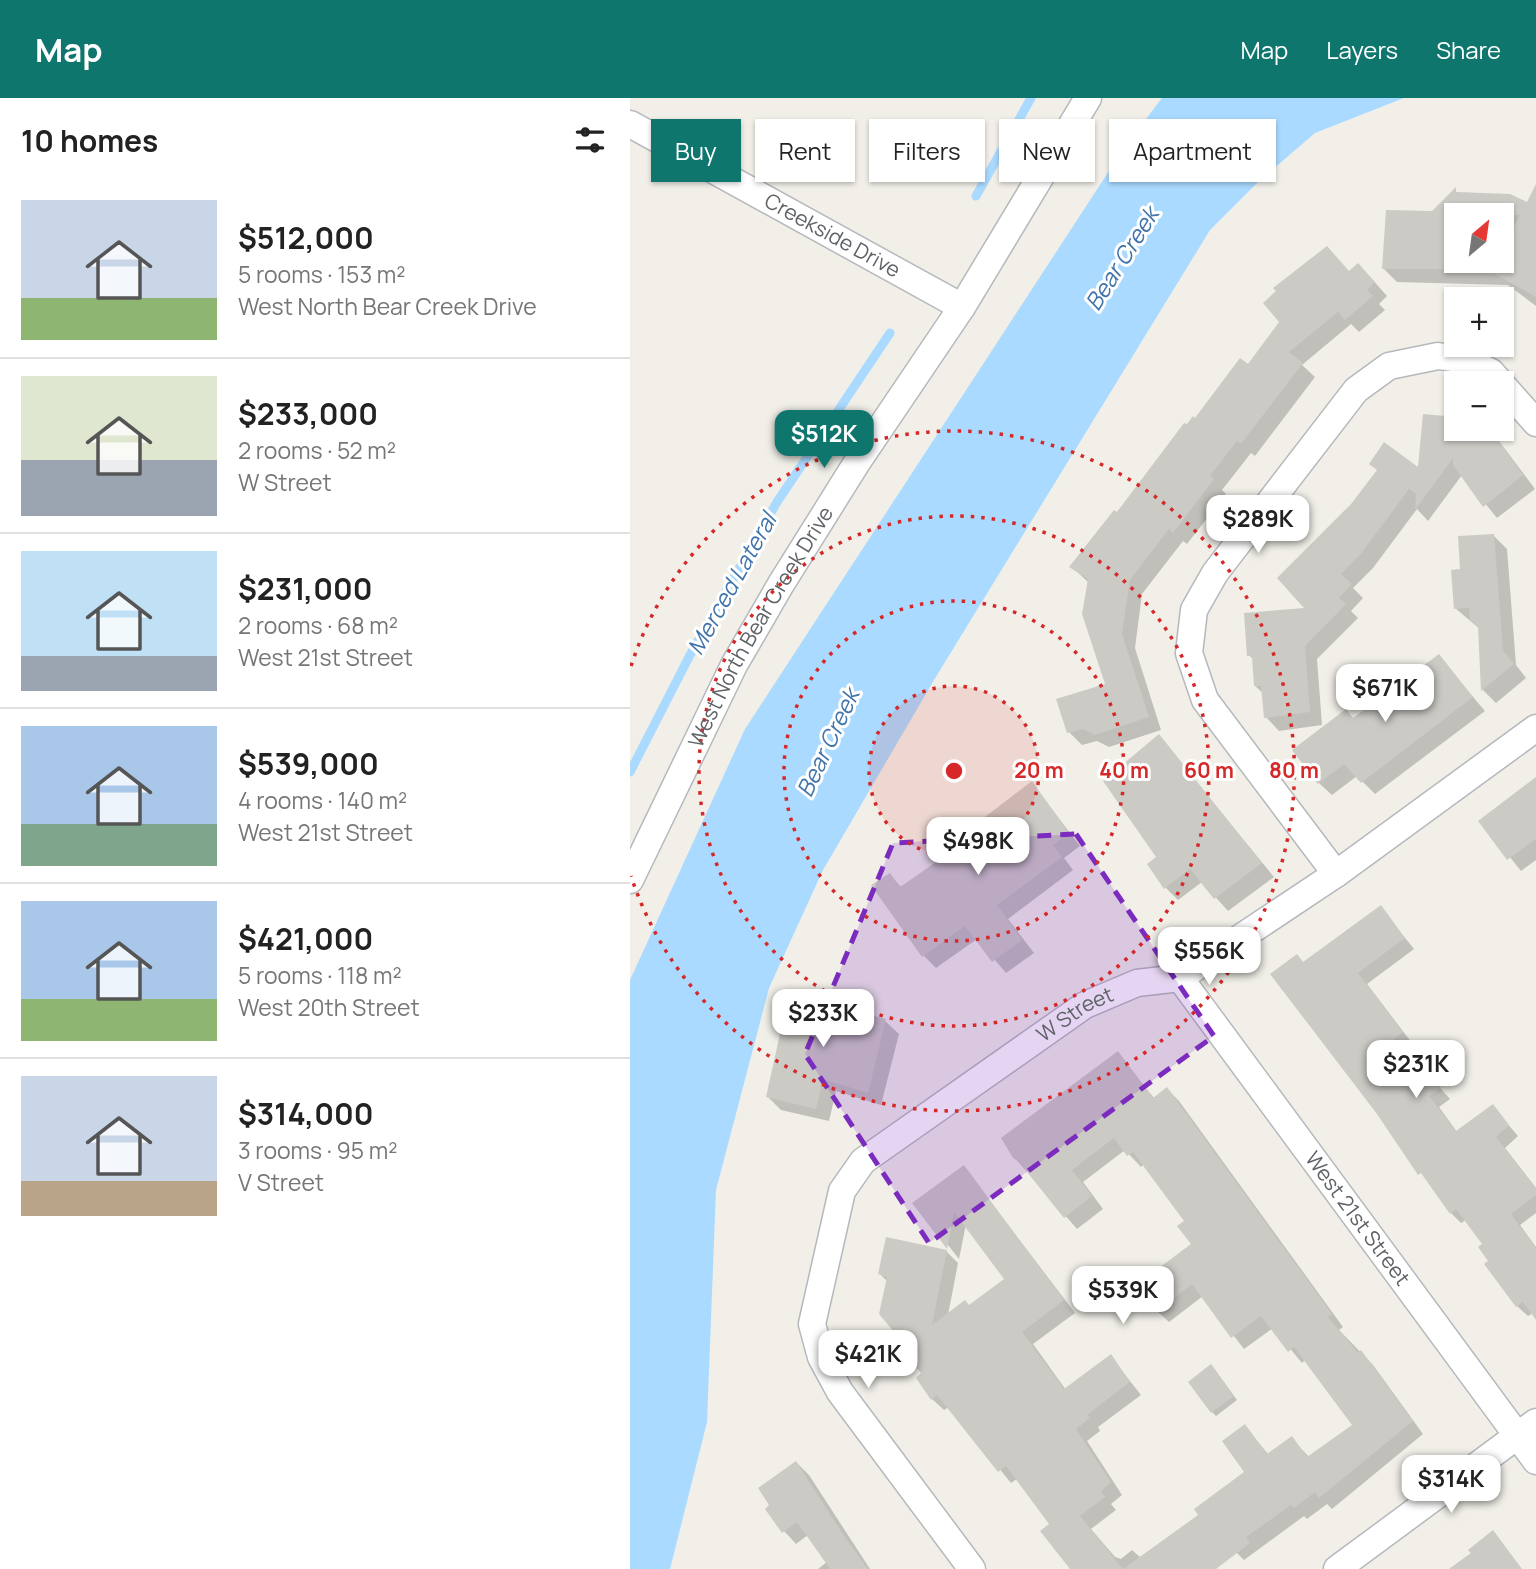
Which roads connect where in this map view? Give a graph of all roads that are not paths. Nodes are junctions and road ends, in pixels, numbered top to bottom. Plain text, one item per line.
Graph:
1 (1088, 98) edge
2 (630, 124) edge
3 (962, 307) junction
4 (1536, 423) edge
5 (1536, 728) edge
6 (1336, 874) junction
7 (630, 880) edge
8 (1180, 978) junction
9 (1527, 1429) edge
10 (1536, 1461) edge
11 (972, 1569) edge
12 (1337, 1569) edge

1 - 3 street, West North Bear Creek Drive
2 - 3 street, Creekside Drive
3 - 7 street, West North Bear Creek Drive
4 - 6 street
5 - 6 street, W Street
6 - 8 street, W Street
8 - 9 street, West 21st Street
8 - 11 street, W Street
9 - 10 street, West 21st Street
9 - 12 street

